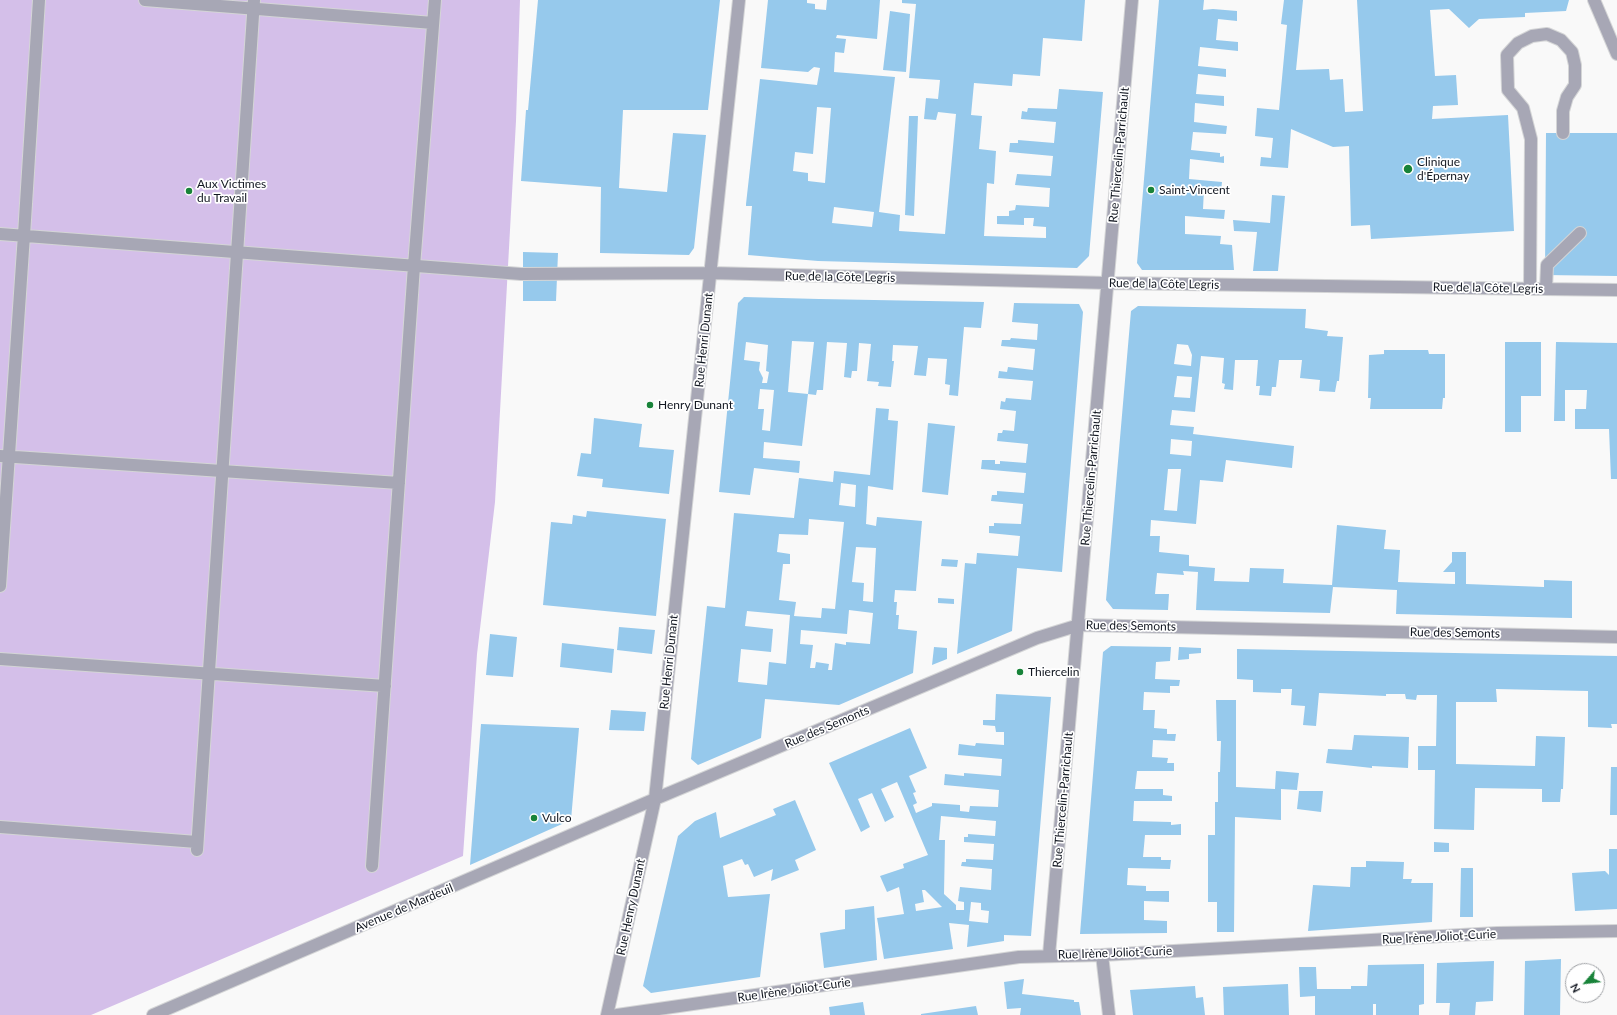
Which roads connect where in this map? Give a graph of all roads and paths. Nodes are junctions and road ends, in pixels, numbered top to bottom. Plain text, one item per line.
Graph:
1 (39, 0) edge
2 (146, 0) edge
3 (435, 0) edge
4 (739, 0) edge
5 (1132, 0) edge
6 (1594, 0) edge
7 (253, 5) edge
8 (433, 23) junction
9 (1617, 54) edge
10 (1563, 133) dead end
11 (0, 234) edge
12 (1580, 234) dead end
13 (24, 235) junction
14 (237, 252) junction
15 (414, 266) junction
16 (711, 274) junction
17 (1108, 283) junction
18 (1530, 288) junction
19 (1546, 289) junction
20 (1617, 290) edge
21 (5, 457) edge
22 (222, 472) junction
23 (399, 483) junction
24 (0, 586) edge
25 (1079, 625) junction
26 (1617, 637) edge
27 (0, 659) edge
28 (208, 673) junction
29 (385, 686) junction
30 (655, 799) junction
31 (0, 827) edge
32 (372, 866) dead end
33 (1617, 931) edge
34 (1049, 955) junction
35 (1102, 955) junction
36 (153, 1015) edge
37 (607, 1015) edge
38 (617, 1015) edge
39 (1109, 1015) edge

1 - 13 street
2 - 7 street
3 - 8 street
4 - 16 street, Rue Henri Dunant
5 - 17 street, Rue Thiercelin-Parrichault
6 - 9 street
7 - 8 street
7 - 14 street
8 - 15 street
10 - 18 street
11 - 13 street, Rue de la Côte Legris
12 - 19 street
13 - 14 street, Rue de la Côte Legris
13 - 21 street
14 - 15 street, Rue de la Côte Legris
14 - 22 street
15 - 16 street, Rue de la Côte Legris
15 - 23 street
16 - 17 street, Rue de la Côte Legris
16 - 30 street, Rue Henri Dunant
17 - 18 street, Rue de la Côte Legris
17 - 25 street, Rue Thiercelin-Parrichault
18 - 19 street, Rue de la Côte Legris
19 - 20 street, Rue de la Côte Legris
21 - 22 street
21 - 24 street
22 - 23 street
22 - 28 street
23 - 29 street
25 - 26 street, Rue des Semonts
25 - 30 street, Rue des Semonts
25 - 34 street, Rue Thiercelin-Parrichault
27 - 28 street
28 - 29 street
28 - 31 street
29 - 32 street
30 - 36 street, Avenue de Mardeuil
30 - 37 street, Rue Henry Dunant
33 - 35 street, Rue Irène Joliot-Curie
34 - 35 street, Rue Irène Joliot-Curie
34 - 38 street, Rue Irène Joliot-Curie
35 - 39 street

